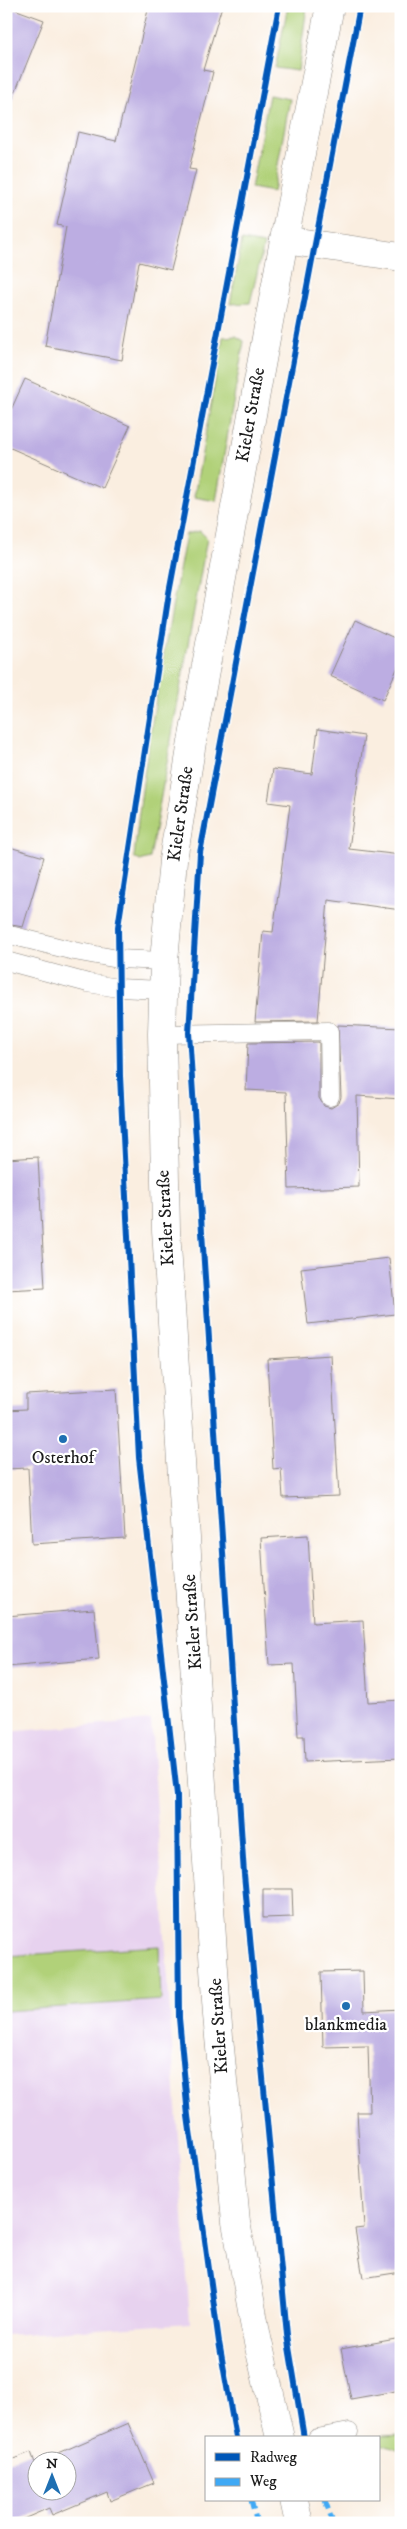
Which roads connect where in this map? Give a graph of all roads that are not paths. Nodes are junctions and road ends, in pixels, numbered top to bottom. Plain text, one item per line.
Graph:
1 (330, 6) edge
2 (284, 240) junction
3 (401, 256) edge
4 (6, 934) edge
5 (6, 961) edge
6 (164, 961) junction
7 (163, 990) junction
8 (162, 1034) junction
9 (330, 1097) dead end
10 (349, 2432) dead end
11 (280, 2436) edge
12 (328, 2436) edge
13 (294, 2502) edge
14 (299, 2523) edge

1 - 2 main road, Kieler Straße
2 - 3 main road
2 - 6 main road, Kieler Straße
4 - 6 lane
5 - 7 lane
6 - 7 main road, Kieler Straße
7 - 8 main road, Kieler Straße
8 - 9 lane
8 - 11 main road, Kieler Straße
10 - 12 lane
13 - 14 main road

